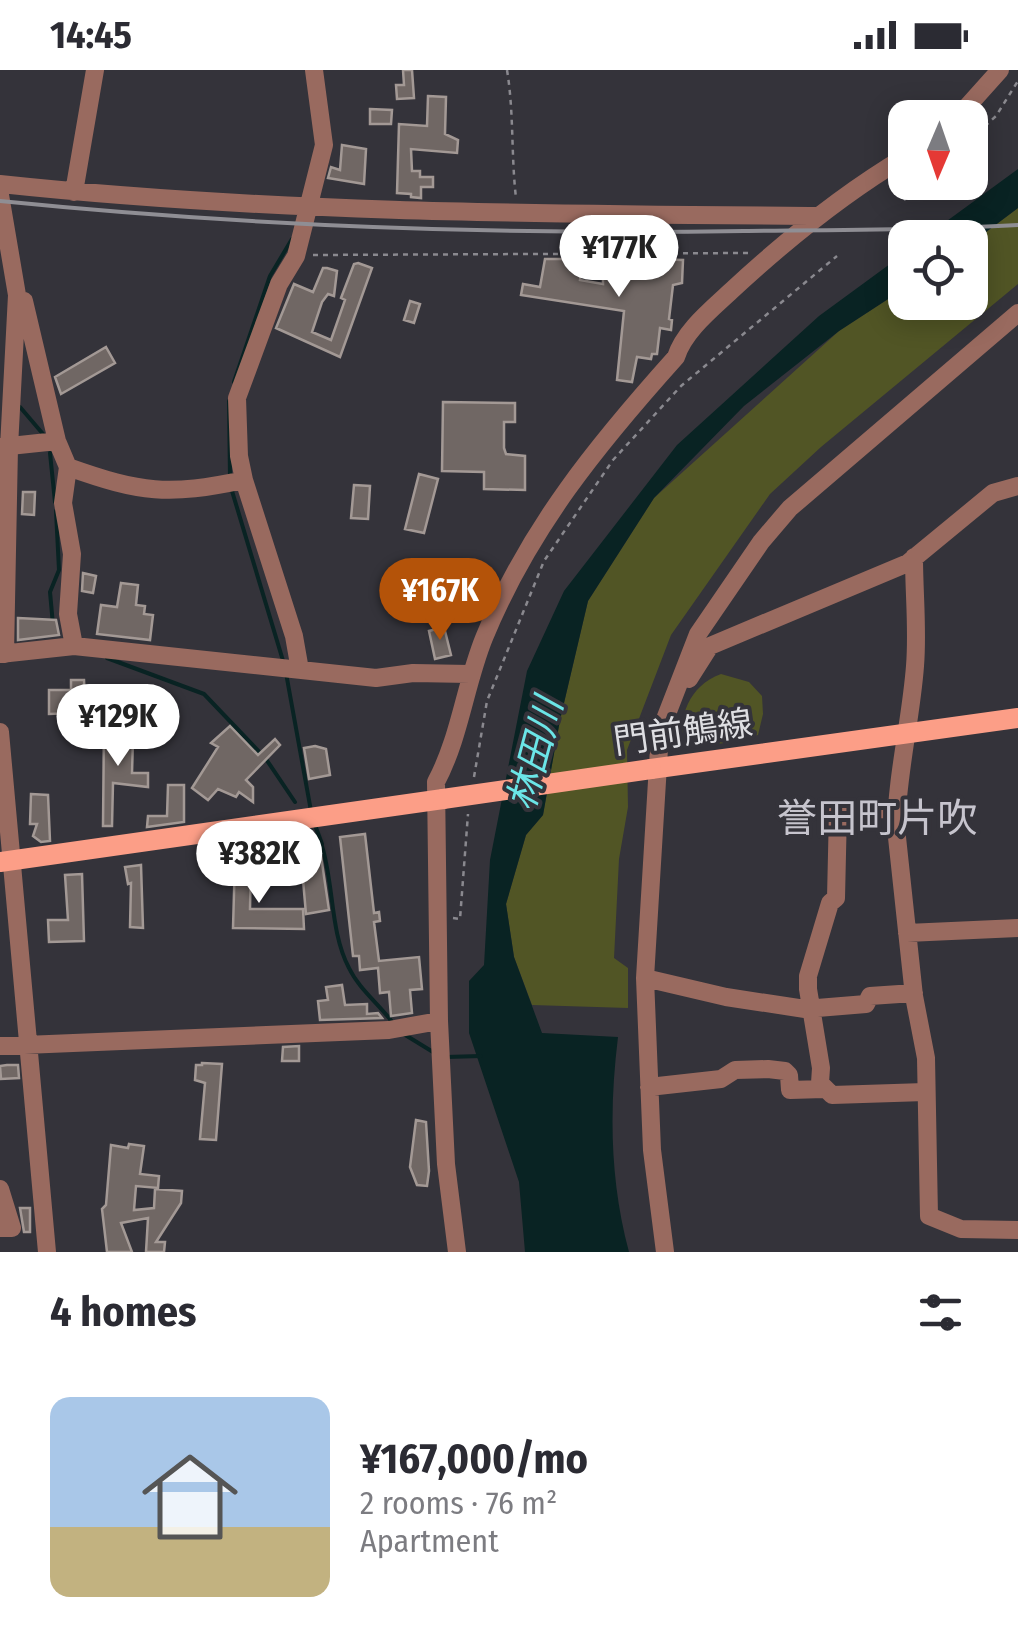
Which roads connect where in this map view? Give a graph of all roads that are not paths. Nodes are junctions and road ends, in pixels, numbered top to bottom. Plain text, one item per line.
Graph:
1 (95, 70) edge
2 (314, 70) edge
3 (1000, 70) edge
4 (973, 100) edge
5 (888, 166) edge
6 (0, 184) edge
7 (74, 192) junction
8 (0, 195) edge
9 (307, 206) junction
10 (815, 216) junction
11 (18, 294) junction
12 (1018, 312) edge
13 (57, 441) junction
14 (4, 447) edge
15 (68, 467) junction
16 (244, 480) junction
17 (1018, 486) edge
18 (914, 558) junction
19 (74, 646) junction
20 (3, 654) edge
21 (300, 670) junction
22 (470, 674) junction
23 (667, 708) junction
24 (1018, 718) edge
25 (0, 732) edge
26 (908, 732) junction
27 (655, 768) junction
28 (440, 800) junction
29 (897, 809) junction
30 (6, 861) edge
31 (1018, 928) edge
32 (907, 933) junction
33 (645, 978) junction
34 (914, 993) junction
35 (812, 1009) junction
36 (439, 1021) junction
37 (0, 1046) edge
38 (29, 1046) junction
39 (649, 1087) junction
40 (824, 1090) junction
41 (925, 1092) junction
42 (0, 1189) edge
43 (0, 1228) edge
44 (1018, 1230) edge
45 (46, 1252) edge
46 (457, 1252) edge
47 (665, 1252) edge

1 - 7 street
2 - 9 street
3 - 4 street
5 - 10 street
6 - 7 street
7 - 9 street
8 - 11 street
9 - 10 street
9 - 16 street
10 - 22 street
11 - 13 street
11 - 14 street
12 - 23 street
13 - 14 street
13 - 15 street
14 - 20 street
15 - 16 street
15 - 19 street
16 - 21 street
17 - 18 street
18 - 23 street
18 - 26 street
19 - 20 street
19 - 21 street
21 - 22 street
22 - 28 street
23 - 27 street
24 - 26 main road, 門前鵤線
25 - 30 street
26 - 27 main road, 門前鵤線
26 - 29 street
27 - 28 main road, 門前鵤線, bridge
27 - 33 street
28 - 30 main road, 門前鵤線
28 - 36 street
29 - 32 street
29 - 35 street
30 - 38 street
31 - 32 street
32 - 34 street
33 - 35 street
33 - 39 street
34 - 35 street
34 - 41 street
35 - 40 street
36 - 38 street
36 - 46 street
37 - 38 street
38 - 45 street
39 - 40 street
39 - 47 street
40 - 41 street
41 - 44 street
42 - 43 street

